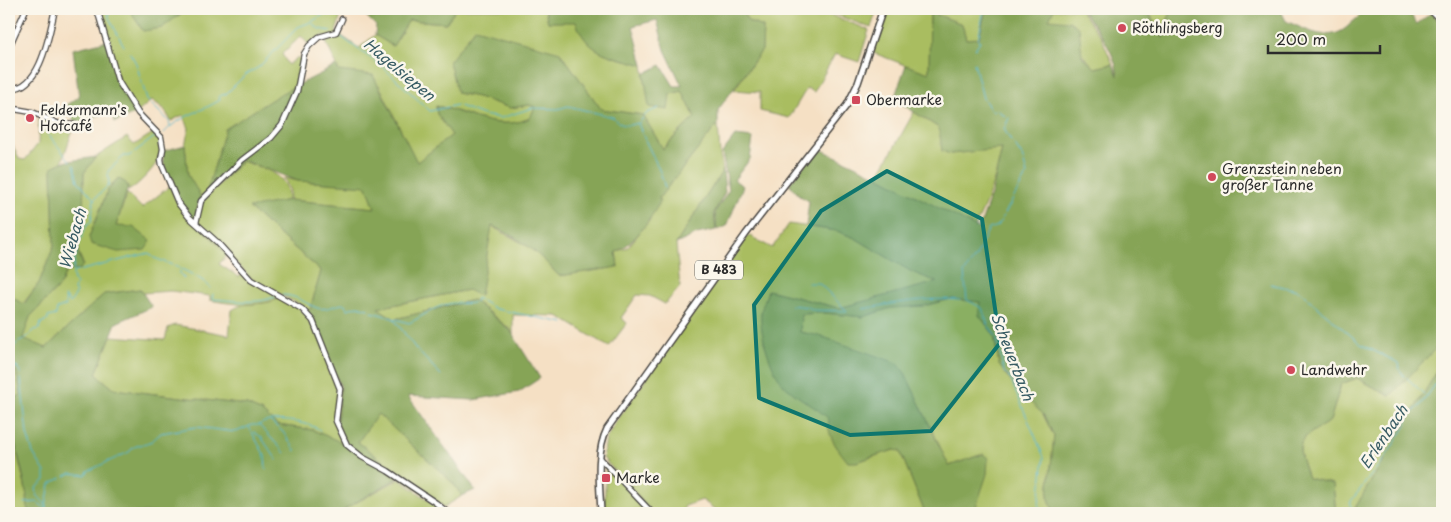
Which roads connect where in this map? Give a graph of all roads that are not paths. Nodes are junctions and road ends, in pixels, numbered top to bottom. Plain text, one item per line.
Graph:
1 (26, 9) edge
2 (55, 9) edge
3 (97, 9) edge
4 (883, 9) edge
5 (1429, 9) edge
6 (342, 19) dead end
7 (1442, 22) edge
8 (9, 47) edge
9 (9, 88) edge
10 (9, 108) edge
11 (75, 125) dead end
12 (196, 223) junction
13 (600, 458) junction
14 (448, 513) edge
15 (601, 513) edge
16 (652, 513) edge

1 - 8 street
2 - 9 street
3 - 12 street
4 - 13 main road, B 483
5 - 7 street
6 - 12 street
10 - 11 street
12 - 14 street
13 - 15 main road, B 483
13 - 16 street

